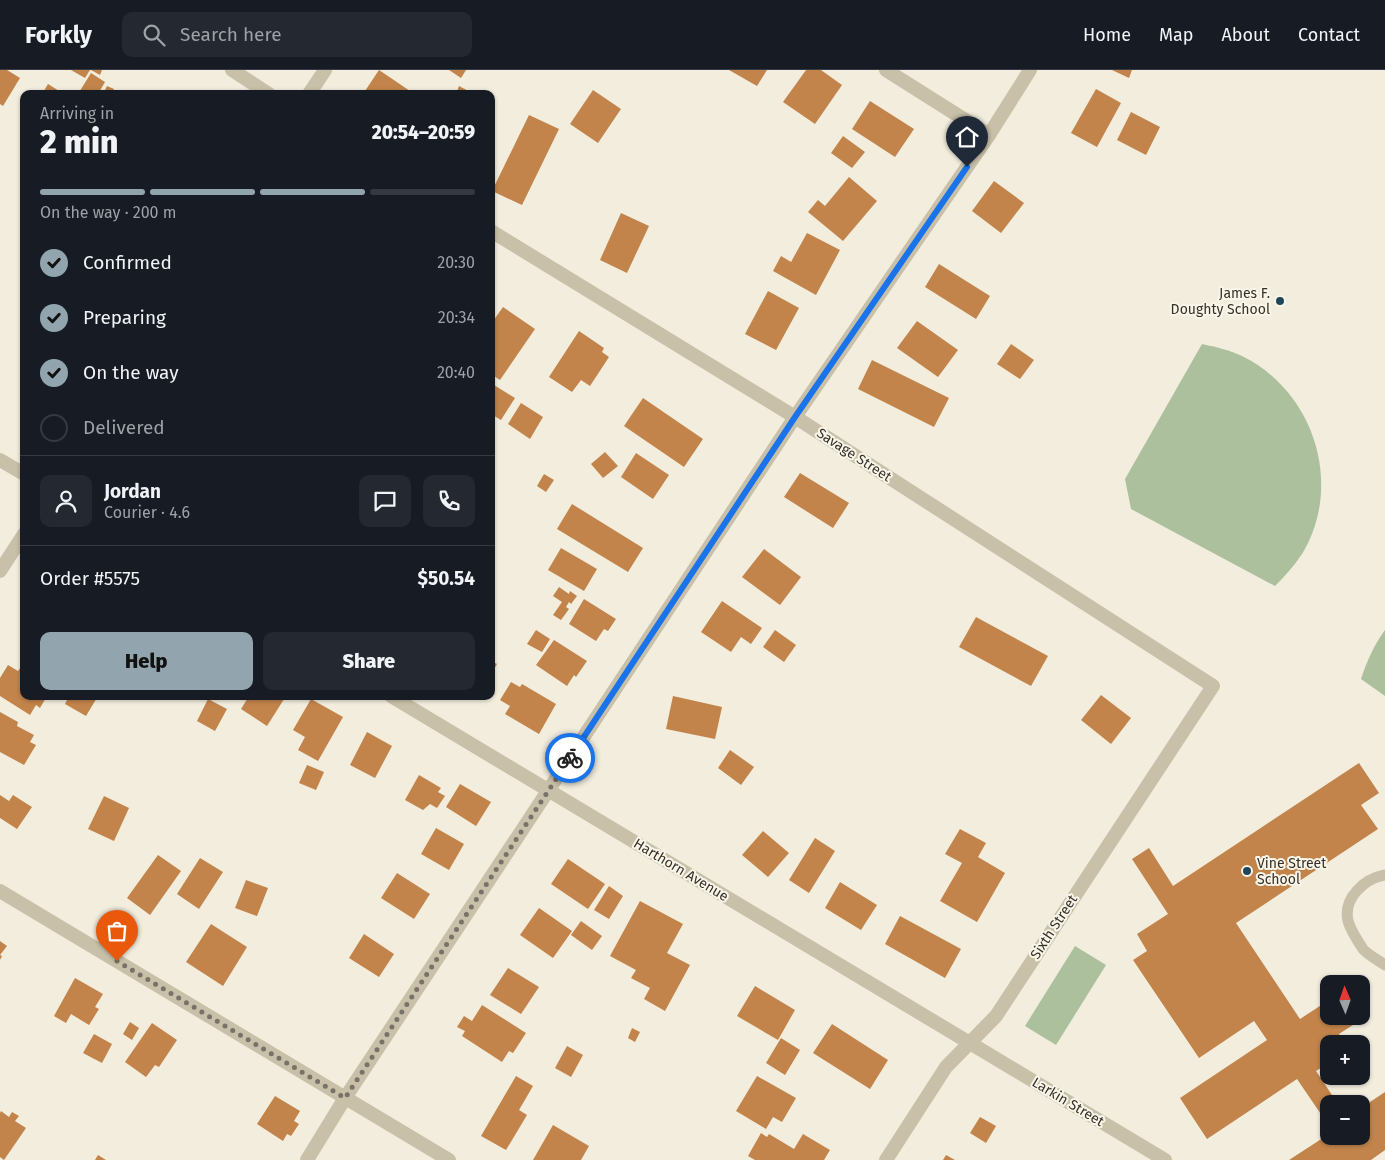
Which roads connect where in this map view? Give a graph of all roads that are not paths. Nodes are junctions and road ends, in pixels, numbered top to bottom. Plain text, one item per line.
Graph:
1 (232, 70) edge
2 (325, 70) edge
3 (886, 70) edge
4 (1030, 70) edge
5 (263, 90) edge
6 (312, 90) edge
7 (989, 135) junction
8 (495, 233) edge
9 (795, 417) junction
10 (0, 460) edge
11 (20, 472) edge
12 (20, 540) edge
13 (0, 571) edge
14 (1213, 686) joint
15 (398, 700) edge
16 (549, 790) junction
17 (1385, 875) edge
18 (0, 891) edge
19 (1385, 965) edge
20 (970, 1044) junction
21 (345, 1098) junction
22 (307, 1160) edge
23 (449, 1160) edge
24 (886, 1160) edge
25 (1165, 1160) edge

1 - 5 street
2 - 6 street
3 - 7 street
4 - 7 street
7 - 9 street
8 - 9 street, Savage Street
9 - 14 street, Savage Street
9 - 16 street
10 - 11 street
12 - 13 street
14 - 20 street, Sixth Street
15 - 16 street, Harthorn Avenue
16 - 20 street, Harthorn Avenue
16 - 21 street
17 - 19 lane
18 - 21 street
20 - 24 street, Sixth Street
20 - 25 street, Larkin Street
21 - 22 street
21 - 23 street

